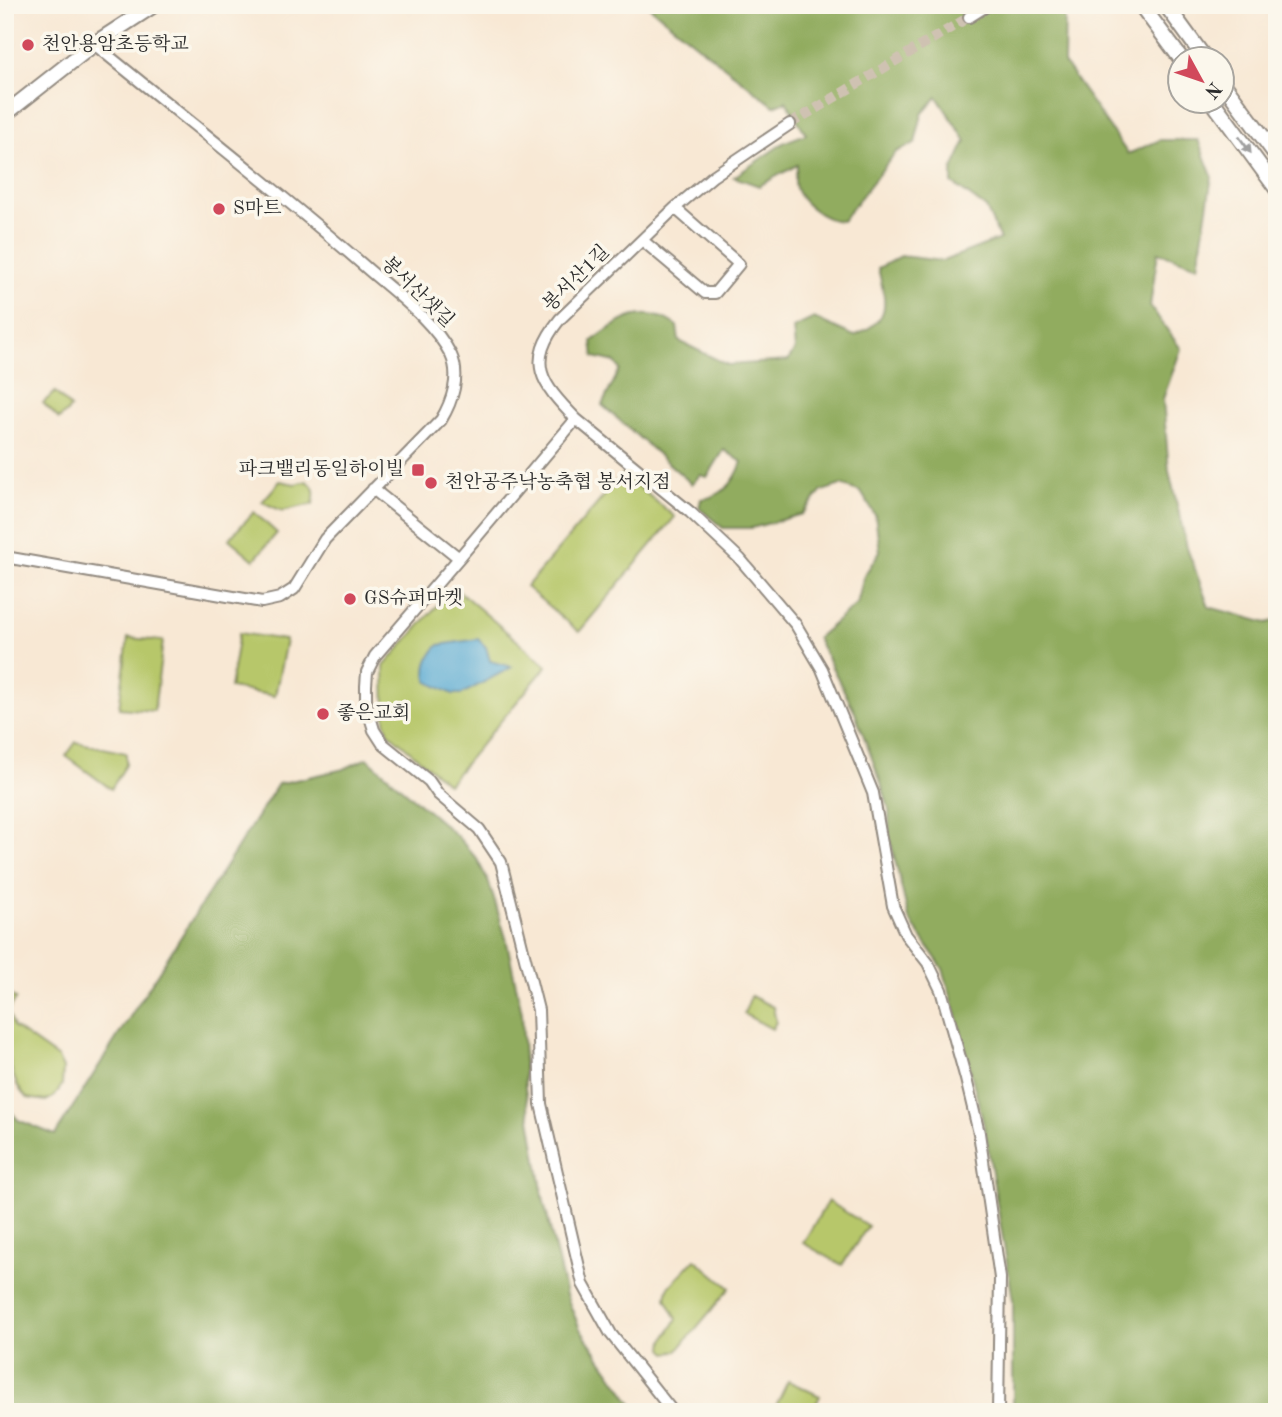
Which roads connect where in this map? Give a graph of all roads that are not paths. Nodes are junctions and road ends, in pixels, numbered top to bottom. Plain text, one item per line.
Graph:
1 (141, 5) edge
2 (154, 5) edge
3 (988, 5) edge
4 (1140, 5) edge
5 (1166, 5) edge
6 (969, 17) tunnel mouth
7 (94, 44) junction
8 (1171, 46) edge
9 (1196, 46) edge
10 (1236, 100) edge
11 (5, 108) edge
12 (5, 114) edge
13 (1223, 116) edge
14 (790, 124) tunnel mouth
15 (1277, 156) edge
16 (1277, 189) edge
17 (675, 208) junction
18 (642, 240) junction
19 (576, 419) junction
20 (373, 489) junction
21 (5, 557) edge
22 (459, 558) junction
23 (673, 1412) edge
24 (998, 1412) edge

1 - 11 street
2 - 7 street
3 - 6 street
4 - 8 street
5 - 9 street
7 - 12 street
7 - 20 street, 봉서산샛길
10 - 15 street
13 -> 16 street
14 - 17 street, 봉서산1길
17 - 18 street, 봉서산1길
17 - 18 street
18 - 19 street, 봉서산1길
19 - 22 street
19 - 24 street, 봉서산1길
20 - 21 street, 봉서산샛길
20 - 22 street
22 - 23 street

